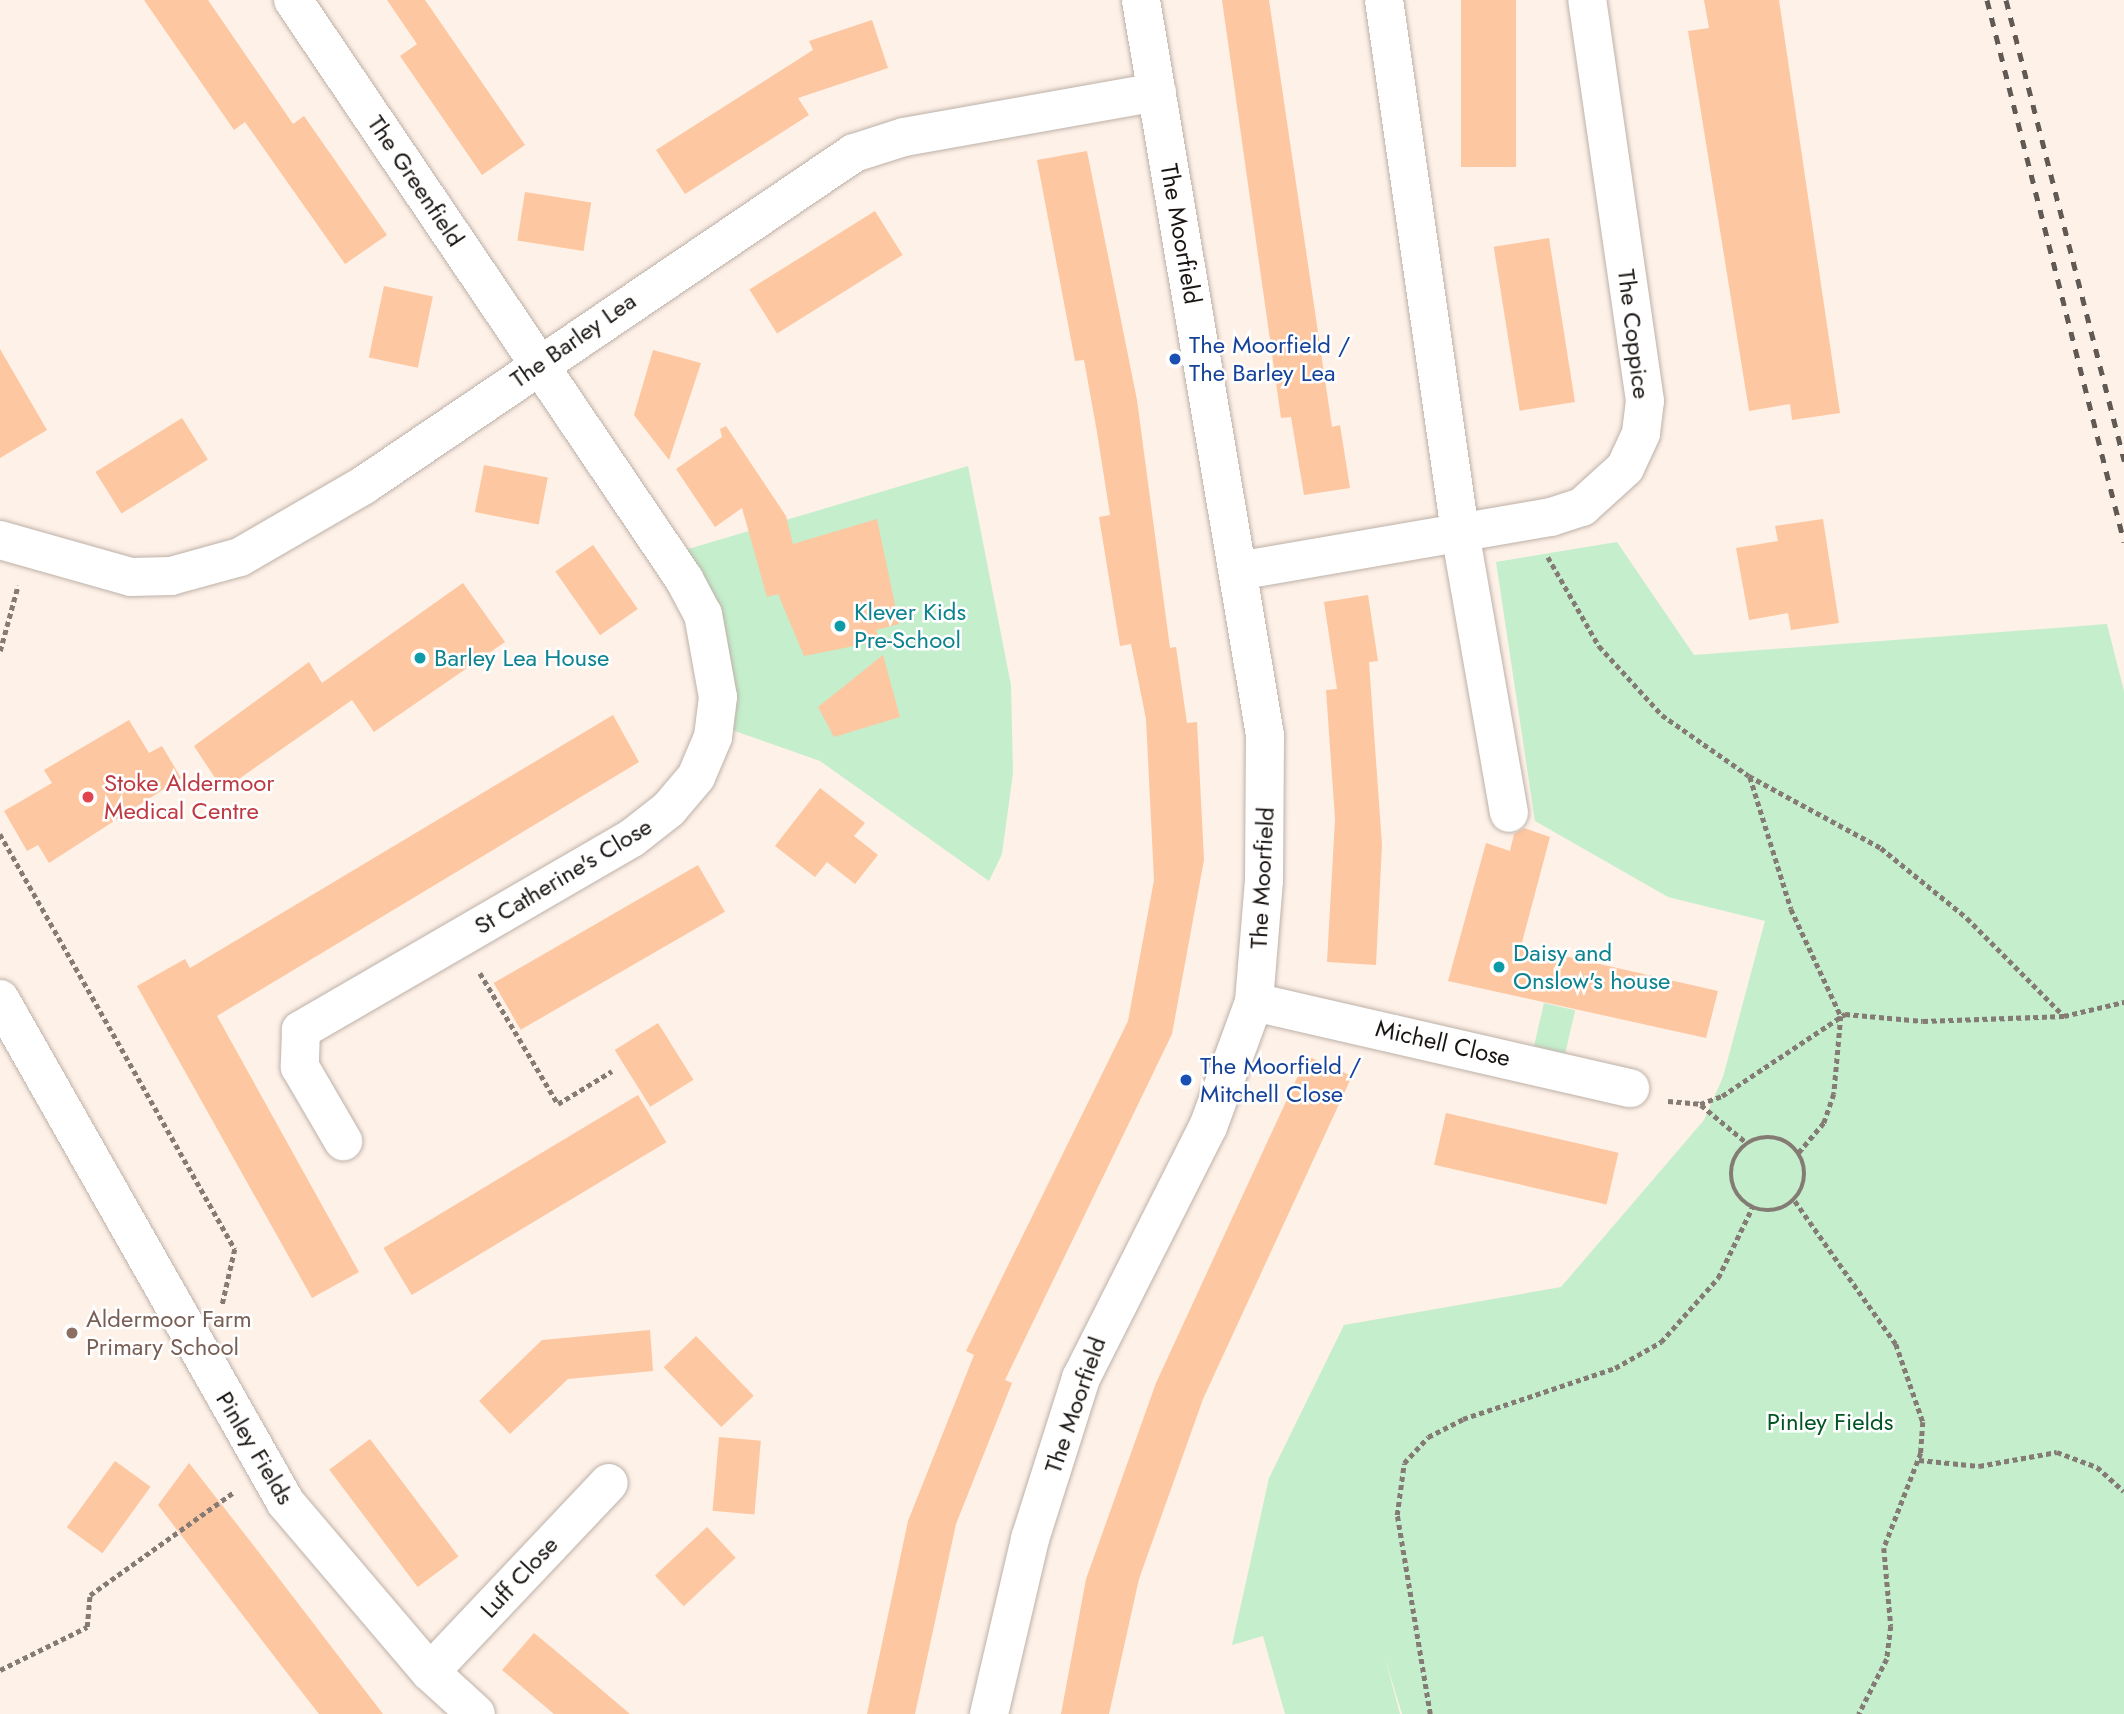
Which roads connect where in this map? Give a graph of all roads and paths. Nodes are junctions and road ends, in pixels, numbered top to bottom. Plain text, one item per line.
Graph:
1 (293, 0) edge
2 (1141, 0) edge
3 (1384, 0) edge
4 (1587, 0) edge
5 (1157, 92) junction
6 (540, 362) junction
7 (1534, 519) junction
8 (1460, 532) junction
9 (13, 546) edge
10 (1238, 571) junction
11 (0, 652) edge
12 (1749, 776) junction
13 (1509, 813) dead end
14 (460, 938) junction
15 (0, 999) edge
16 (1254, 1002) junction
17 (2124, 1002) edge
18 (1841, 1016) junction
19 (2064, 1016) junction
20 (612, 1071) dead end
21 (1630, 1088) joint
22 (1700, 1104) junction
23 (343, 1141) dead end
24 (1747, 1143) junction
25 (1799, 1153) junction
26 (1795, 1200) junction
27 (1752, 1208) junction
28 (1919, 1460) junction
29 (609, 1483) dead end
30 (2124, 1491) edge
31 (430, 1672) junction
32 (476, 1714) edge
33 (989, 1714) edge
34 (1430, 1714) edge
35 (1859, 1714) edge

1 - 6 street, The Greenfield
2 - 5 street, The Moorfield
3 - 8 street
4 - 7 street, The Coppice
5 - 6 street, The Barley Lea
5 - 10 street, The Moorfield
6 - 9 street, The Barley Lea
6 - 14 street, St Catherine's Close
7 - 8 street, The Coppice
7 - 12 path
8 - 10 street, The Coppice
8 - 13 street
9 - 11 path
10 - 16 street, The Moorfield
12 - 18 path
12 - 19 path
14 - 20 path
14 - 23 street, St Catherine's Close
15 - 31 street, Pinley Fields
16 - 21 street, Michell Close
16 - 33 street, The Moorfield
17 - 19 path
18 - 19 path
18 - 22 path
18 - 25 path
21 - 22 path
22 - 24 path
24 - 25 path
24 - 27 path
25 - 26 path
26 - 27 path
26 - 28 path
27 - 34 path
28 - 30 path
28 - 35 path
29 - 31 street, Luff Close
31 - 32 street, Pinley Fields

